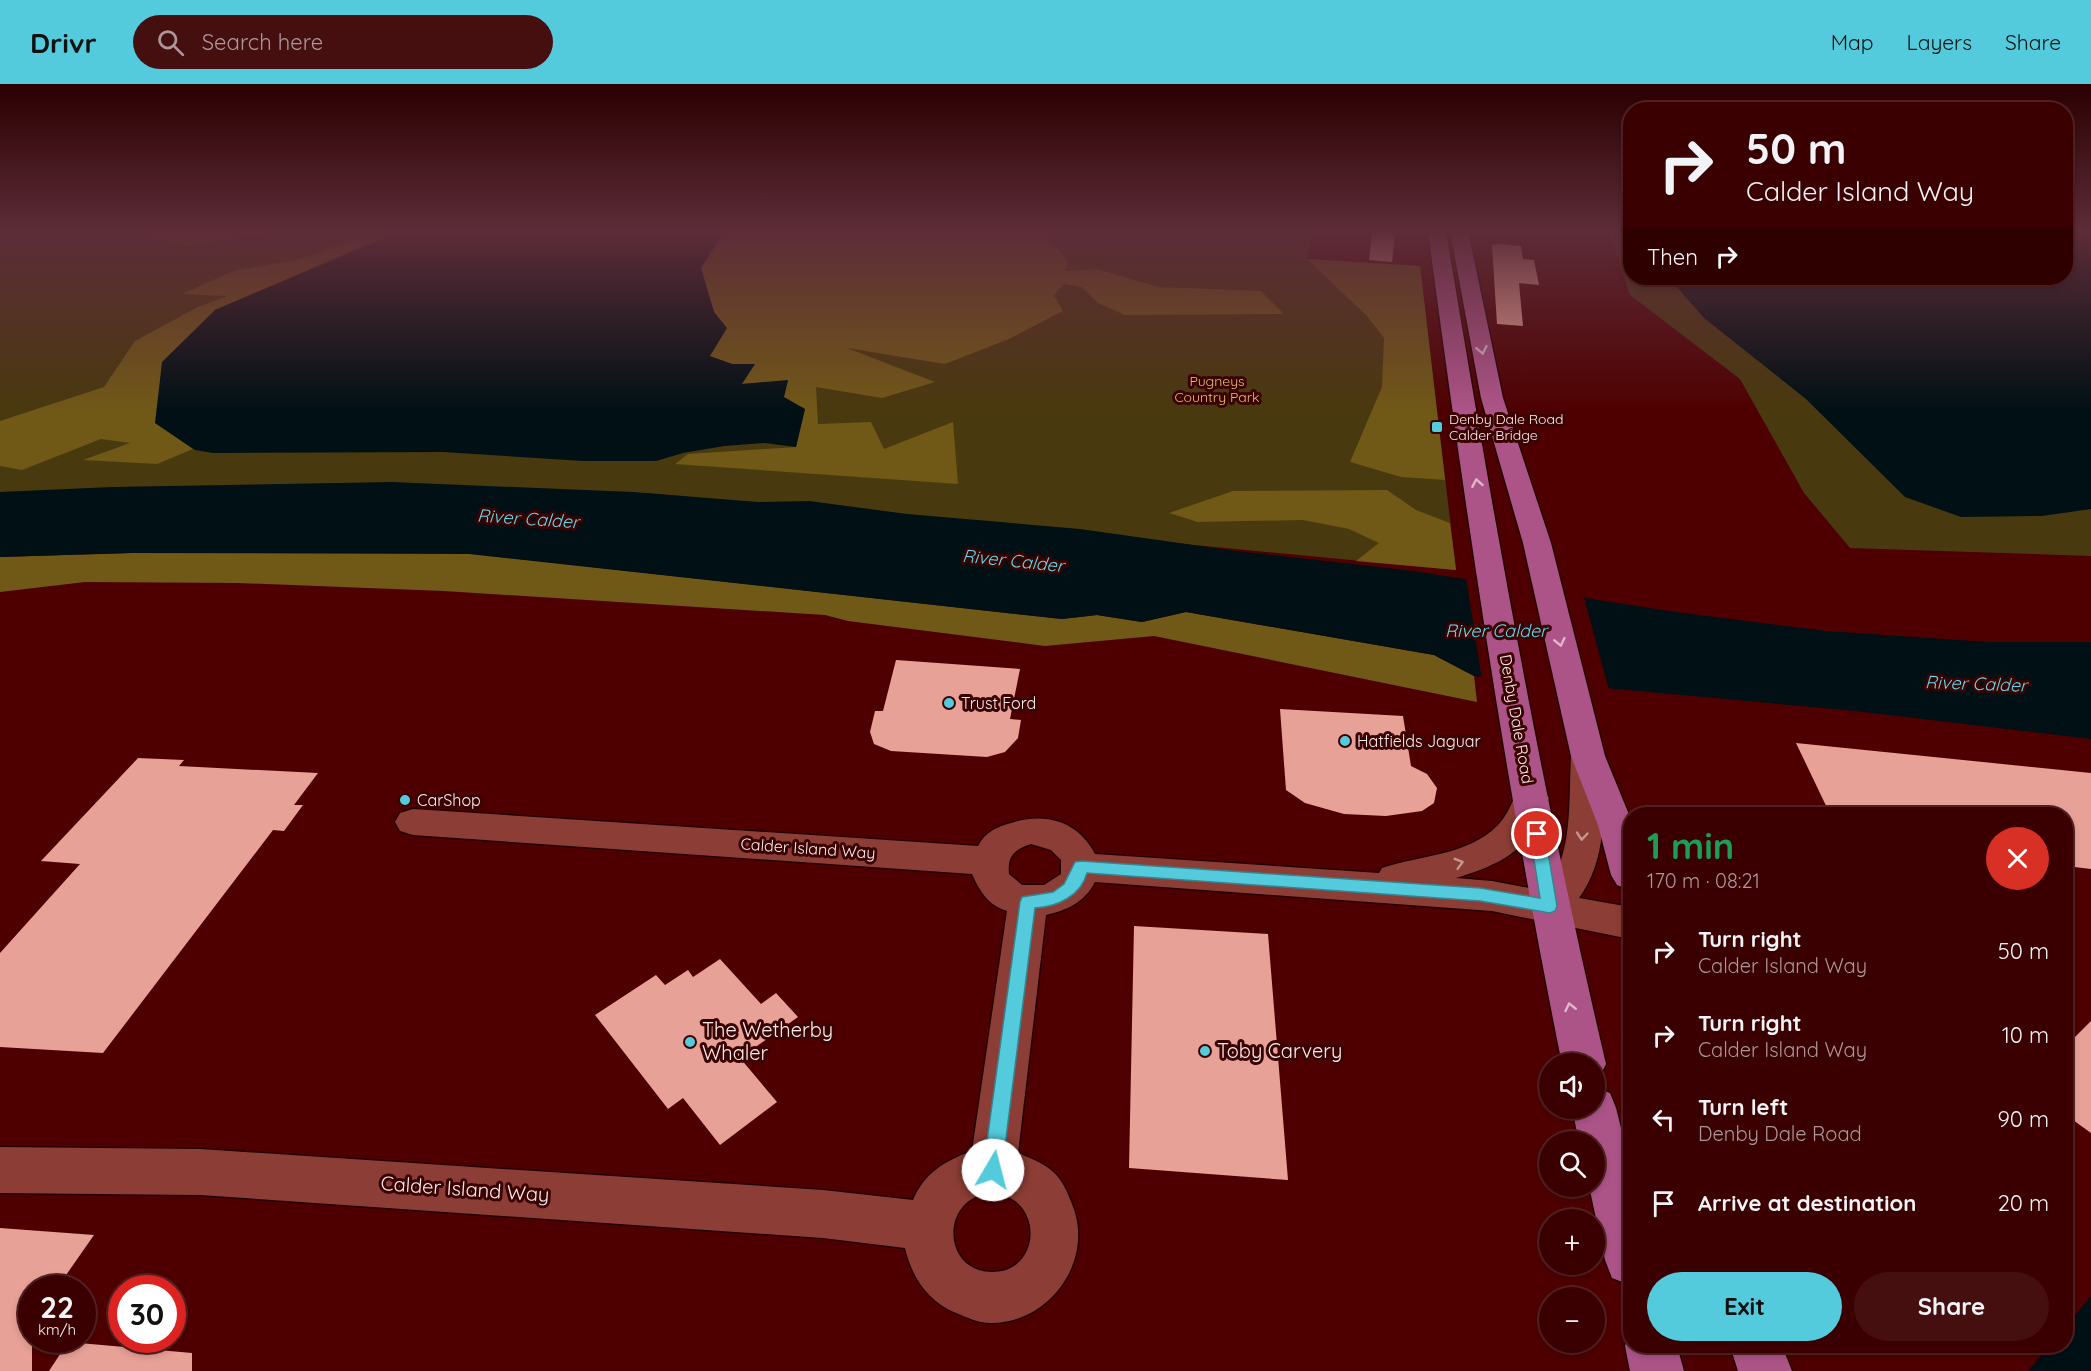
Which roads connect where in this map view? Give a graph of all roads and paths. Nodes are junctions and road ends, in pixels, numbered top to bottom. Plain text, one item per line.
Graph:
1 (1446, 291) edge
2 (1471, 291) edge
3 (1588, 756) junction
4 (1531, 798) junction
5 (413, 822) dead end
6 (1623, 850) edge
7 (988, 861) junction
8 (1081, 867) junction
9 (1361, 886) junction
10 (1028, 902) junction
11 (1550, 906) junction
12 (1623, 922) edge
13 (1582, 1053) edge
14 (1597, 1119) edge
15 (0, 1170) edge
16 (993, 1170) junction
17 (929, 1226) junction
18 (1623, 1230) edge
19 (1653, 1353) edge
20 (1759, 1353) edge
21 (1657, 1371) edge
22 (1765, 1371) edge

4 -> 1 main road, Denby Dale Road
2 -> 3 main road
3 - 6 main road
3 -> 11 street
9 -> 4 street
4 - 11 main road, Denby Dale Road
5 - 7 street, Calder Island Way
7 - 8 street
7 - 10 street
8 - 9 street
8 - 10 street
9 - 11 street
10 - 16 street
11 - 12 street
13 -> 11 main road, Denby Dale Road
14 - 18 main road
15 - 17 street, Calder Island Way
16 - 17 street
16 - 17 street
19 - 21 main road
20 - 22 main road

